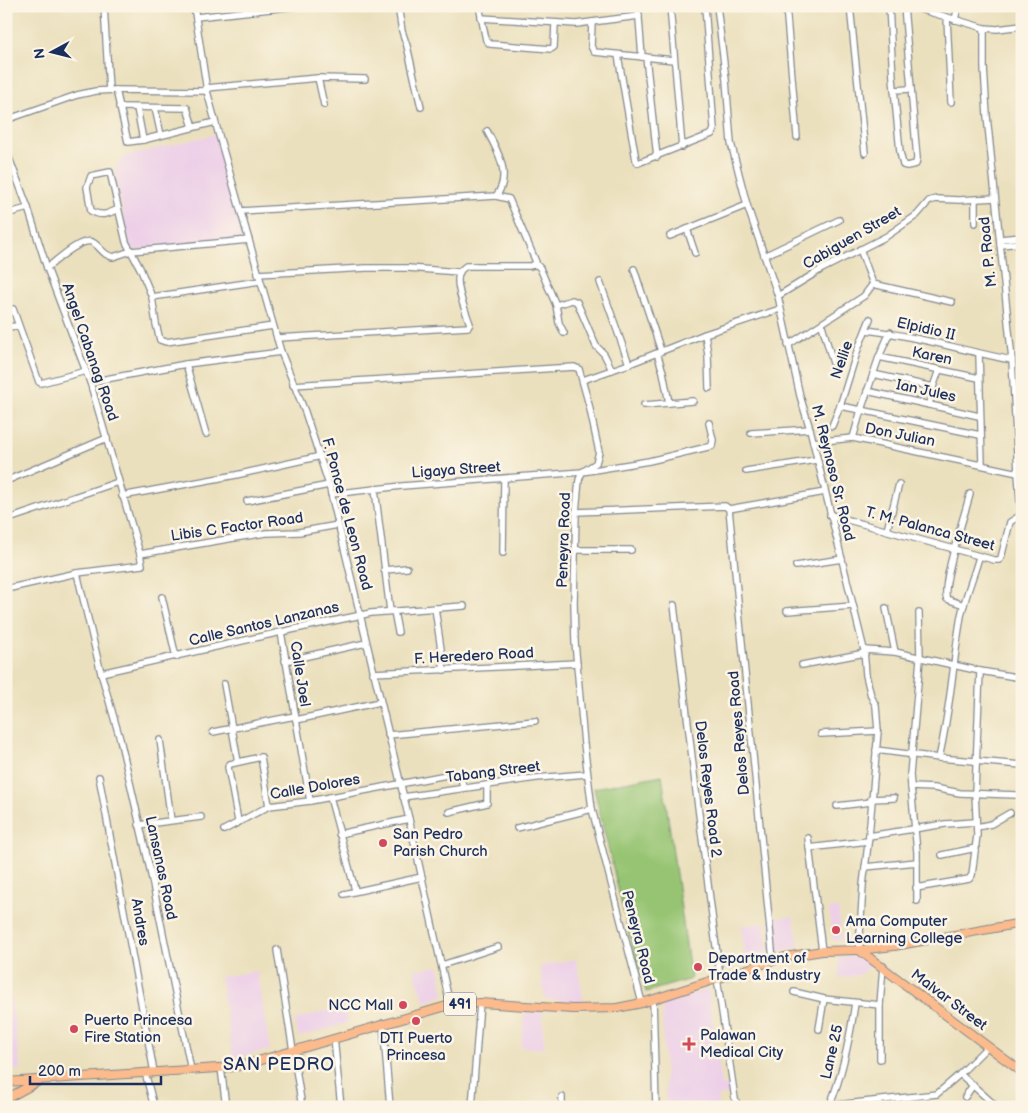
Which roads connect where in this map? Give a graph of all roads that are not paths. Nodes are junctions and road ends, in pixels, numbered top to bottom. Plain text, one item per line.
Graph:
1 (104, 6) edge
2 (194, 6) edge
3 (298, 6) edge
4 (398, 6) edge
5 (479, 6) edge
6 (638, 6) edge
7 (670, 6) edge
8 (705, 6) edge
9 (717, 6) edge
10 (786, 6) edge
11 (850, 6) edge
12 (889, 6) edge
13 (904, 6) edge
14 (909, 6) edge
15 (958, 6) edge
16 (639, 16) junction
17 (196, 17) junction
18 (481, 18) junction
19 (947, 18) junction
20 (955, 20) junction
21 (592, 22) junction
22 (555, 24) junction
23 (1022, 26) edge
24 (984, 28) junction
25 (618, 55) junction
26 (644, 57) junction
27 (674, 60) junction
28 (318, 78) junction
29 (365, 79) dead end
30 (911, 89) junction
31 (108, 90) junction
32 (116, 90) junction
33 (207, 90) junction
34 (894, 90) junction
35 (950, 102) dead end
36 (324, 105) dead end
37 (119, 107) junction
38 (421, 107) dead end
39 (137, 108) junction
40 (155, 108) junction
41 (6, 120) edge
42 (215, 122) junction
43 (193, 127) junction
44 (487, 131) dead end
45 (162, 134) junction
46 (797, 137) dead end
47 (143, 140) junction
48 (682, 147) junction
49 (6, 150) edge
50 (865, 153) dead end
51 (657, 157) junction
52 (496, 196) junction
53 (995, 198) junction
54 (975, 200) junction
55 (747, 205) junction
56 (28, 208) junction
57 (118, 208) junction
58 (241, 211) junction
59 (6, 214) edge
60 (838, 220) dead end
61 (975, 223) dead end
62 (687, 229) junction
63 (670, 236) dead end
64 (1022, 237) edge
65 (249, 240) junction
66 (1000, 242) junction
67 (1022, 243) edge
68 (860, 249) junction
69 (131, 251) junction
70 (695, 253) dead end
71 (764, 256) junction
72 (534, 265) junction
73 (47, 268) junction
74 (634, 270) dead end
75 (460, 272) junction
76 (258, 274) junction
77 (260, 281) junction
78 (600, 282) dead end
79 (873, 284) junction
80 (778, 296) junction
81 (152, 297) junction
82 (952, 302) dead end
83 (556, 305) junction
84 (13, 309) dead end
85 (780, 309) junction
86 (870, 319) dead end
87 (822, 325) junction
88 (18, 326) junction
89 (273, 326) junction
90 (6, 327) edge
91 (866, 330) junction
92 (890, 332) junction
93 (564, 334) dead end
94 (705, 334) junction
95 (277, 338) junction
96 (788, 345) junction
97 (281, 352) junction
98 (659, 352) junction
99 (979, 354) junction
100 (879, 357) junction
101 (1012, 360) junction
102 (186, 364) junction
103 (629, 364) junction
104 (612, 370) junction
105 (835, 370) dead end
106 (939, 370) junction
107 (86, 371) junction
108 (874, 374) junction
109 (979, 378) junction
110 (583, 380) junction
111 (90, 382) junction
112 (293, 385) junction
113 (933, 387) junction
114 (709, 388) dead end
115 (867, 392) junction
116 (693, 401) dead end
117 (669, 403) junction
118 (644, 405) dead end
119 (929, 405) junction
120 (840, 406) junction
121 (861, 410) junction
122 (979, 416) junction
123 (709, 423) dead end
124 (832, 426) dead end
125 (810, 429) junction
126 (751, 433) dead end
127 (206, 434) dead end
128 (980, 435) junction
129 (107, 438) junction
130 (853, 438) junction
131 (812, 442) junction
132 (320, 456) junction
133 (816, 460) junction
134 (982, 464) junction
135 (746, 471) dead end
136 (582, 472) junction
137 (1020, 473) edge
138 (504, 479) junction
139 (6, 481) edge
140 (118, 482) junction
141 (329, 484) junction
142 (899, 484) dead end
143 (375, 489) junction
144 (825, 492) junction
145 (331, 494) junction
146 (970, 494) dead end
147 (122, 496) junction
148 (247, 501) dead end
149 (727, 507) junction
150 (576, 512) junction
151 (830, 515) junction
152 (1021, 515) edge
153 (6, 520) edge
154 (338, 525) junction
155 (1022, 529) edge
156 (887, 530) junction
157 (575, 550) junction
158 (632, 550) dead end
159 (955, 551) junction
160 (503, 553) dead end
161 (140, 554) junction
162 (979, 557) junction
163 (842, 559) junction
164 (796, 566) dead end
165 (407, 568) dead end
166 (384, 570) junction
167 (77, 573) junction
168 (6, 589) edge
169 (162, 597) dead end
170 (674, 605) dead end
171 (964, 605) junction
172 (464, 606) dead end
173 (853, 606) junction
174 (435, 608) junction
175 (886, 608) dead end
176 (392, 611) junction
177 (787, 611) dead end
178 (919, 613) dead end
179 (360, 615) junction
180 (281, 632) junction
181 (398, 632) dead end
182 (366, 643) junction
183 (864, 652) junction
184 (895, 652) junction
185 (176, 656) junction
186 (920, 658) junction
187 (286, 661) junction
188 (577, 663) junction
189 (802, 665) dead end
190 (953, 665) junction
191 (444, 670) junction
192 (980, 671) junction
193 (101, 673) junction
194 (373, 673) junction
195 (1022, 678) edge
196 (224, 684) dead end
197 (380, 702) junction
198 (295, 718) junction
199 (535, 721) dead end
200 (232, 727) junction
201 (878, 731) junction
202 (213, 732) dead end
203 (821, 734) dead end
204 (388, 735) junction
205 (160, 740) dead end
206 (876, 750) junction
207 (911, 755) junction
208 (939, 758) junction
209 (976, 761) junction
210 (238, 762) junction
211 (1022, 765) edge
212 (587, 774) junction
213 (100, 777) dead end
214 (399, 783) junction
215 (487, 785) junction
216 (911, 787) junction
217 (463, 788) junction
218 (974, 793) junction
219 (1017, 794) dead end
220 (330, 798) junction
221 (403, 798) junction
222 (894, 798) dead end
223 (871, 800) junction
224 (310, 801) junction
225 (269, 806) junction
226 (837, 806) dead end
227 (592, 809) junction
228 (449, 812) dead end
229 (1010, 813) dead end
230 (201, 816) dead end
231 (409, 819) junction
232 (171, 820) junction
233 (238, 821) junction
234 (139, 825) junction
235 (977, 825) junction
236 (517, 828) dead end
237 (224, 830) dead end
238 (916, 830) junction
239 (339, 834) junction
240 (808, 838) dead end
241 (868, 839) junction
242 (809, 848) junction
243 (976, 848) junction
244 (942, 854) dead end
245 (917, 862) junction
246 (865, 867) junction
247 (422, 877) junction
248 (916, 888) junction
249 (355, 890) junction
250 (344, 894) dead end
251 (917, 901) dead end
252 (1022, 923) edge
253 (498, 947) dead end
254 (886, 947) junction
255 (277, 950) dead end
256 (860, 950) junction
257 (822, 951) junction
258 (773, 960) junction
259 (442, 965) junction
260 (882, 966) junction
261 (719, 977) junction
262 (794, 992) dead end
263 (653, 999) junction
264 (824, 999) junction
265 (642, 1002) junction
266 (480, 1003) junction
267 (855, 1003) junction
268 (450, 1005) junction
269 (880, 1005) junction
270 (383, 1023) junction
271 (819, 1029) dead end
272 (334, 1038) junction
273 (988, 1046) junction
274 (294, 1050) junction
275 (880, 1059) dead end
276 (221, 1068) junction
277 (191, 1070) junction
278 (145, 1072) junction
279 (154, 1072) junction
280 (1022, 1072) edge
281 (960, 1074) junction
282 (42, 1080) junction
283 (7, 1084) edge
284 (972, 1085) junction
285 (562, 1097) dead end
286 (964, 1097) dead end
287 (6, 1099) edge
288 (993, 1105) edge
289 (472, 1106) edge
290 (830, 1106) edge
291 (154, 1107) edge
292 (226, 1107) edge
293 (302, 1107) edge
294 (341, 1107) edge
295 (390, 1107) edge
296 (505, 1107) edge
297 (562, 1107) edge
298 (656, 1107) edge
299 (738, 1107) edge
300 (818, 1107) edge

1 - 31 street
2 - 17 street, F. Ponce de Leon Road
3 - 17 street
4 - 38 street
5 - 18 street
6 - 16 street
7 - 27 street
8 - 48 street
9 - 55 street, M. Reynoso Sr. Road
10 - 46 street
11 - 50 street
12 - 34 street
13 - 30 street
14 - 19 street
15 - 20 street
16 - 21 street
16 - 26 street
17 - 33 street, F. Ponce de Leon Road
18 - 22 street
18 - 22 street
19 - 20 street
19 - 35 street
20 - 24 street
21 - 22 street
21 - 25 street
23 - 24 street
24 - 53 street, M. P. Road
25 - 26 street
25 - 51 street
26 - 27 street
26 - 51 street
27 - 48 street
28 - 29 street
28 - 33 street
28 - 36 street
30 - 34 street
30 - 34 street
31 - 32 street
31 - 41 street
32 - 33 street
32 - 37 street
33 - 42 street, F. Ponce de Leon Road
37 - 39 street
37 - 47 street
39 - 40 street
39 - 47 street
40 - 43 street
40 - 45 street
42 - 43 street
42 - 58 street, F. Ponce de Leon Road
43 - 45 street
44 - 52 street
45 - 47 street
48 - 51 street
49 - 56 street, Angel Cabanag Road
52 - 58 street
52 - 72 street
53 - 54 street, Cabiguen Street
53 - 66 street, M. P. Road
54 - 61 street
54 - 68 street, Cabiguen Street
55 - 62 street
55 - 71 street, M. Reynoso Sr. Road
56 - 59 street
56 - 73 street, Angel Cabanag Road
57 - 57 street
57 - 69 street
58 - 65 street, F. Ponce de Leon Road
60 - 71 street
62 - 63 street
62 - 70 street
64 - 66 street
65 - 69 street
65 - 76 street, F. Ponce de Leon Road
66 - 67 street
66 - 101 street, M. P. Road
68 - 79 street
68 - 80 street, Cabiguen Street
69 - 73 street
69 - 81 street
71 - 80 street, M. Reynoso Sr. Road
72 - 75 street
72 - 83 street
73 - 107 street, Angel Cabanag Road
74 - 98 street
75 - 76 street
75 - 95 street
76 - 77 street, F. Ponce de Leon Road
77 - 81 street
77 - 89 street, F. Ponce de Leon Road
78 - 103 street
79 - 82 street
79 - 87 street
80 - 85 street, M. Reynoso Sr. Road
81 - 89 street
83 - 93 street
83 - 104 street
84 - 88 street
85 - 94 street
85 - 96 street, M. Reynoso Sr. Road
86 - 91 street, Nellie
87 - 96 street
87 - 105 street
88 - 90 street
88 - 107 street
89 - 95 street, F. Ponce de Leon Road
91 - 92 street, Elpidio II
91 - 120 street, Nellie
92 - 99 street, Elpidio II
92 - 100 street
94 - 98 street
94 - 114 street
95 - 97 street, F. Ponce de Leon Road
96 - 125 street, M. Reynoso Sr. Road
97 - 102 street
97 - 112 street, F. Ponce de Leon Road
98 - 103 street
98 - 117 street
99 - 101 street, Elpidio II
99 - 109 street
100 - 106 street, Karen
100 - 108 street
101 - 137 street, M. P. Road
102 - 111 street
102 - 127 street
103 - 104 street
104 - 110 street
106 - 109 street, Karen
106 - 113 street
107 - 111 street, Angel Cabanag Road
108 - 113 street
108 - 115 street
109 - 122 street
110 - 112 street
110 - 136 street, Peneyra Road
111 - 129 street, Angel Cabanag Road
112 - 132 street, F. Ponce de Leon Road
113 - 119 street
115 - 119 street, Ian Jules
115 - 121 street
116 - 117 street
117 - 118 street
119 - 122 street, Ian Jules
120 - 121 street
120 - 124 street, Nellie
121 - 128 street
121 - 130 street
122 - 128 street
123 - 136 street, Ligaya Street
125 - 126 street
125 - 131 street, M. Reynoso Sr. Road
128 - 134 street
129 - 139 street
129 - 140 street, Angel Cabanag Road
130 - 131 street, Don Julian
130 - 134 street, Don Julian
131 - 133 street, M. Reynoso Sr. Road
132 - 141 street, F. Ponce de Leon Road
132 - 147 street
133 - 135 street
133 - 144 street, M. Reynoso Sr. Road
134 - 137 street, Don Julian
136 - 138 street, Ligaya Street
136 - 150 street, Peneyra Road
137 - 152 street, M. P. Road
138 - 143 street, Ligaya Street
138 - 160 street
140 - 147 street, Angel Cabanag Road
140 - 153 street
141 - 145 street, F. Ponce de Leon Road
141 - 148 street
142 - 156 street
143 - 145 street, Ligaya Street
143 - 166 street
144 - 149 street
144 - 151 street, M. Reynoso Sr. Road
145 - 154 street, F. Ponce de Leon Road
146 - 159 street
147 - 161 street, Angel Cabanag Road
149 - 150 street
149 - 258 street, Delos Reyes Road
150 - 157 street, Peneyra Road
151 - 156 street, T. M. Palanca Street
151 - 163 street, M. Reynoso Sr. Road
152 - 155 street, M. P. Road
152 - 162 street, T. M. Palanca Street
154 - 161 street, Libis C Factor Road
154 - 179 street, F. Ponce de Leon Road
156 - 159 street, T. M. Palanca Street
157 - 158 street
157 - 188 street, Peneyra Road
159 - 162 street, T. M. Palanca Street
159 - 171 street
161 - 167 street, Angel Cabanag Road
162 - 171 street
163 - 164 street
163 - 173 street, M. Reynoso Sr. Road
165 - 166 street
166 - 176 street
167 - 168 street
167 - 193 street, Lansanas Road
169 - 185 street
170 - 261 street, Delos Reyes Road 2
171 - 190 street
172 - 174 street, Calle Santos Lanzanas
173 - 177 street
173 - 183 street, M. Reynoso Sr. Road
174 - 176 street, Calle Santos Lanzanas
174 - 191 street
175 - 184 street
176 - 179 street, Calle Santos Lanzanas
176 - 181 street
178 - 186 street
179 - 180 street, Calle Santos Lanzanas
179 - 182 street, F. Ponce de Leon Road
180 - 185 street, Calle Santos Lanzanas
180 - 187 street, Calle Joel
182 - 187 street
182 - 194 street, F. Ponce de Leon Road
183 - 184 street
183 - 189 street
183 - 201 street, M. Reynoso Sr. Road
184 - 186 street
185 - 193 street, Calle Santos Lanzanas
186 - 190 street
186 - 207 street
187 - 198 street, Calle Joel
188 - 191 street, F. Heredero Road
188 - 212 street, Peneyra Road
190 - 192 street
190 - 208 street
191 - 194 street, F. Heredero Road
192 - 195 street
192 - 209 street
193 - 234 street, Lansanas Road
194 - 197 street, F. Ponce de Leon Road
196 - 200 street
197 - 198 street
197 - 204 street, F. Ponce de Leon Road
198 - 200 street
198 - 224 street, Calle Joel
199 - 204 street
200 - 202 street
200 - 210 street
201 - 203 street
201 - 206 street, M. Reynoso Sr. Road
204 - 214 street, F. Ponce de Leon Road
205 - 232 street
206 - 207 street
206 - 223 street, M. Reynoso Sr. Road
207 - 208 street
207 - 216 street
208 - 209 street
209 - 211 street
209 - 218 street
210 - 225 street
210 - 233 street
212 - 215 street, Tabang Street
212 - 227 street, Peneyra Road
213 - 279 street, Andres
214 - 217 street, Calle Dolores
214 - 220 street, Calle Dolores
214 - 221 street, F. Ponce de Leon Road
215 - 217 street, Tabang Street
215 - 228 street
216 - 218 street
216 - 238 street
217 - 221 street, Tabang Street
218 - 219 street
218 - 235 street
220 - 224 street, Calle Dolores
220 - 239 street
221 - 231 street, F. Ponce de Leon Road
222 - 223 street
223 - 226 street
223 - 241 street, M. Reynoso Sr. Road
224 - 225 street, Calle Dolores
225 - 233 street, Calle Dolores
227 - 236 street
227 - 265 street, Peneyra Road
229 - 235 street
230 - 232 street
231 - 239 street
231 - 247 street, F. Ponce de Leon Road
232 - 234 street
233 - 237 street, Calle Dolores
234 - 277 street, Lansanas Road
235 - 238 street
235 - 243 street
238 - 241 street
238 - 245 street
239 - 249 street
240 - 242 street
241 - 242 street
241 - 246 street, M. Reynoso Sr. Road
242 - 257 street
243 - 244 street
243 - 248 street
245 - 246 street
245 - 248 street
246 - 256 street, M. Reynoso Sr. Road
247 - 249 street
247 - 259 street, F. Ponce de Leon Road
248 - 251 street
249 - 250 street
252 - 254 main road, 491
253 - 259 street
254 - 256 main road, 491
254 - 260 main road
255 - 274 street
256 - 257 main road, 491
256 - 260 main road, Malvar Street
257 - 258 main road, 491
258 - 261 main road, 491
259 - 268 street, F. Ponce de Leon Road
260 - 269 street
260 - 273 main road, Malvar Street
261 - 263 main road, 491
261 - 299 street, Delos Reyes Road 2
262 - 264 street
263 - 265 main road, 491
263 - 298 street
264 - 267 street
264 - 271 street
265 - 266 main road, 491
266 - 268 main road, 491
266 - 289 street
267 - 269 street
267 - 290 street, Lane 25
268 - 270 main road, 491
269 - 275 street
270 - 272 main road, 491
270 - 295 street
272 - 274 main road, 491
272 - 294 street
273 - 280 main road, Malvar Street
273 - 281 street
274 - 276 main road, 491
274 - 293 street
276 - 277 main road, 491
276 - 292 street
277 - 279 main road, 491
278 - 279 main road, 491
278 - 282 main road, 491
278 - 291 street
281 - 284 street
281 - 290 street
282 - 283 main road, 491
282 - 287 main road
284 - 286 street
284 - 288 street
285 - 297 street
289 - 296 street
290 - 300 street

